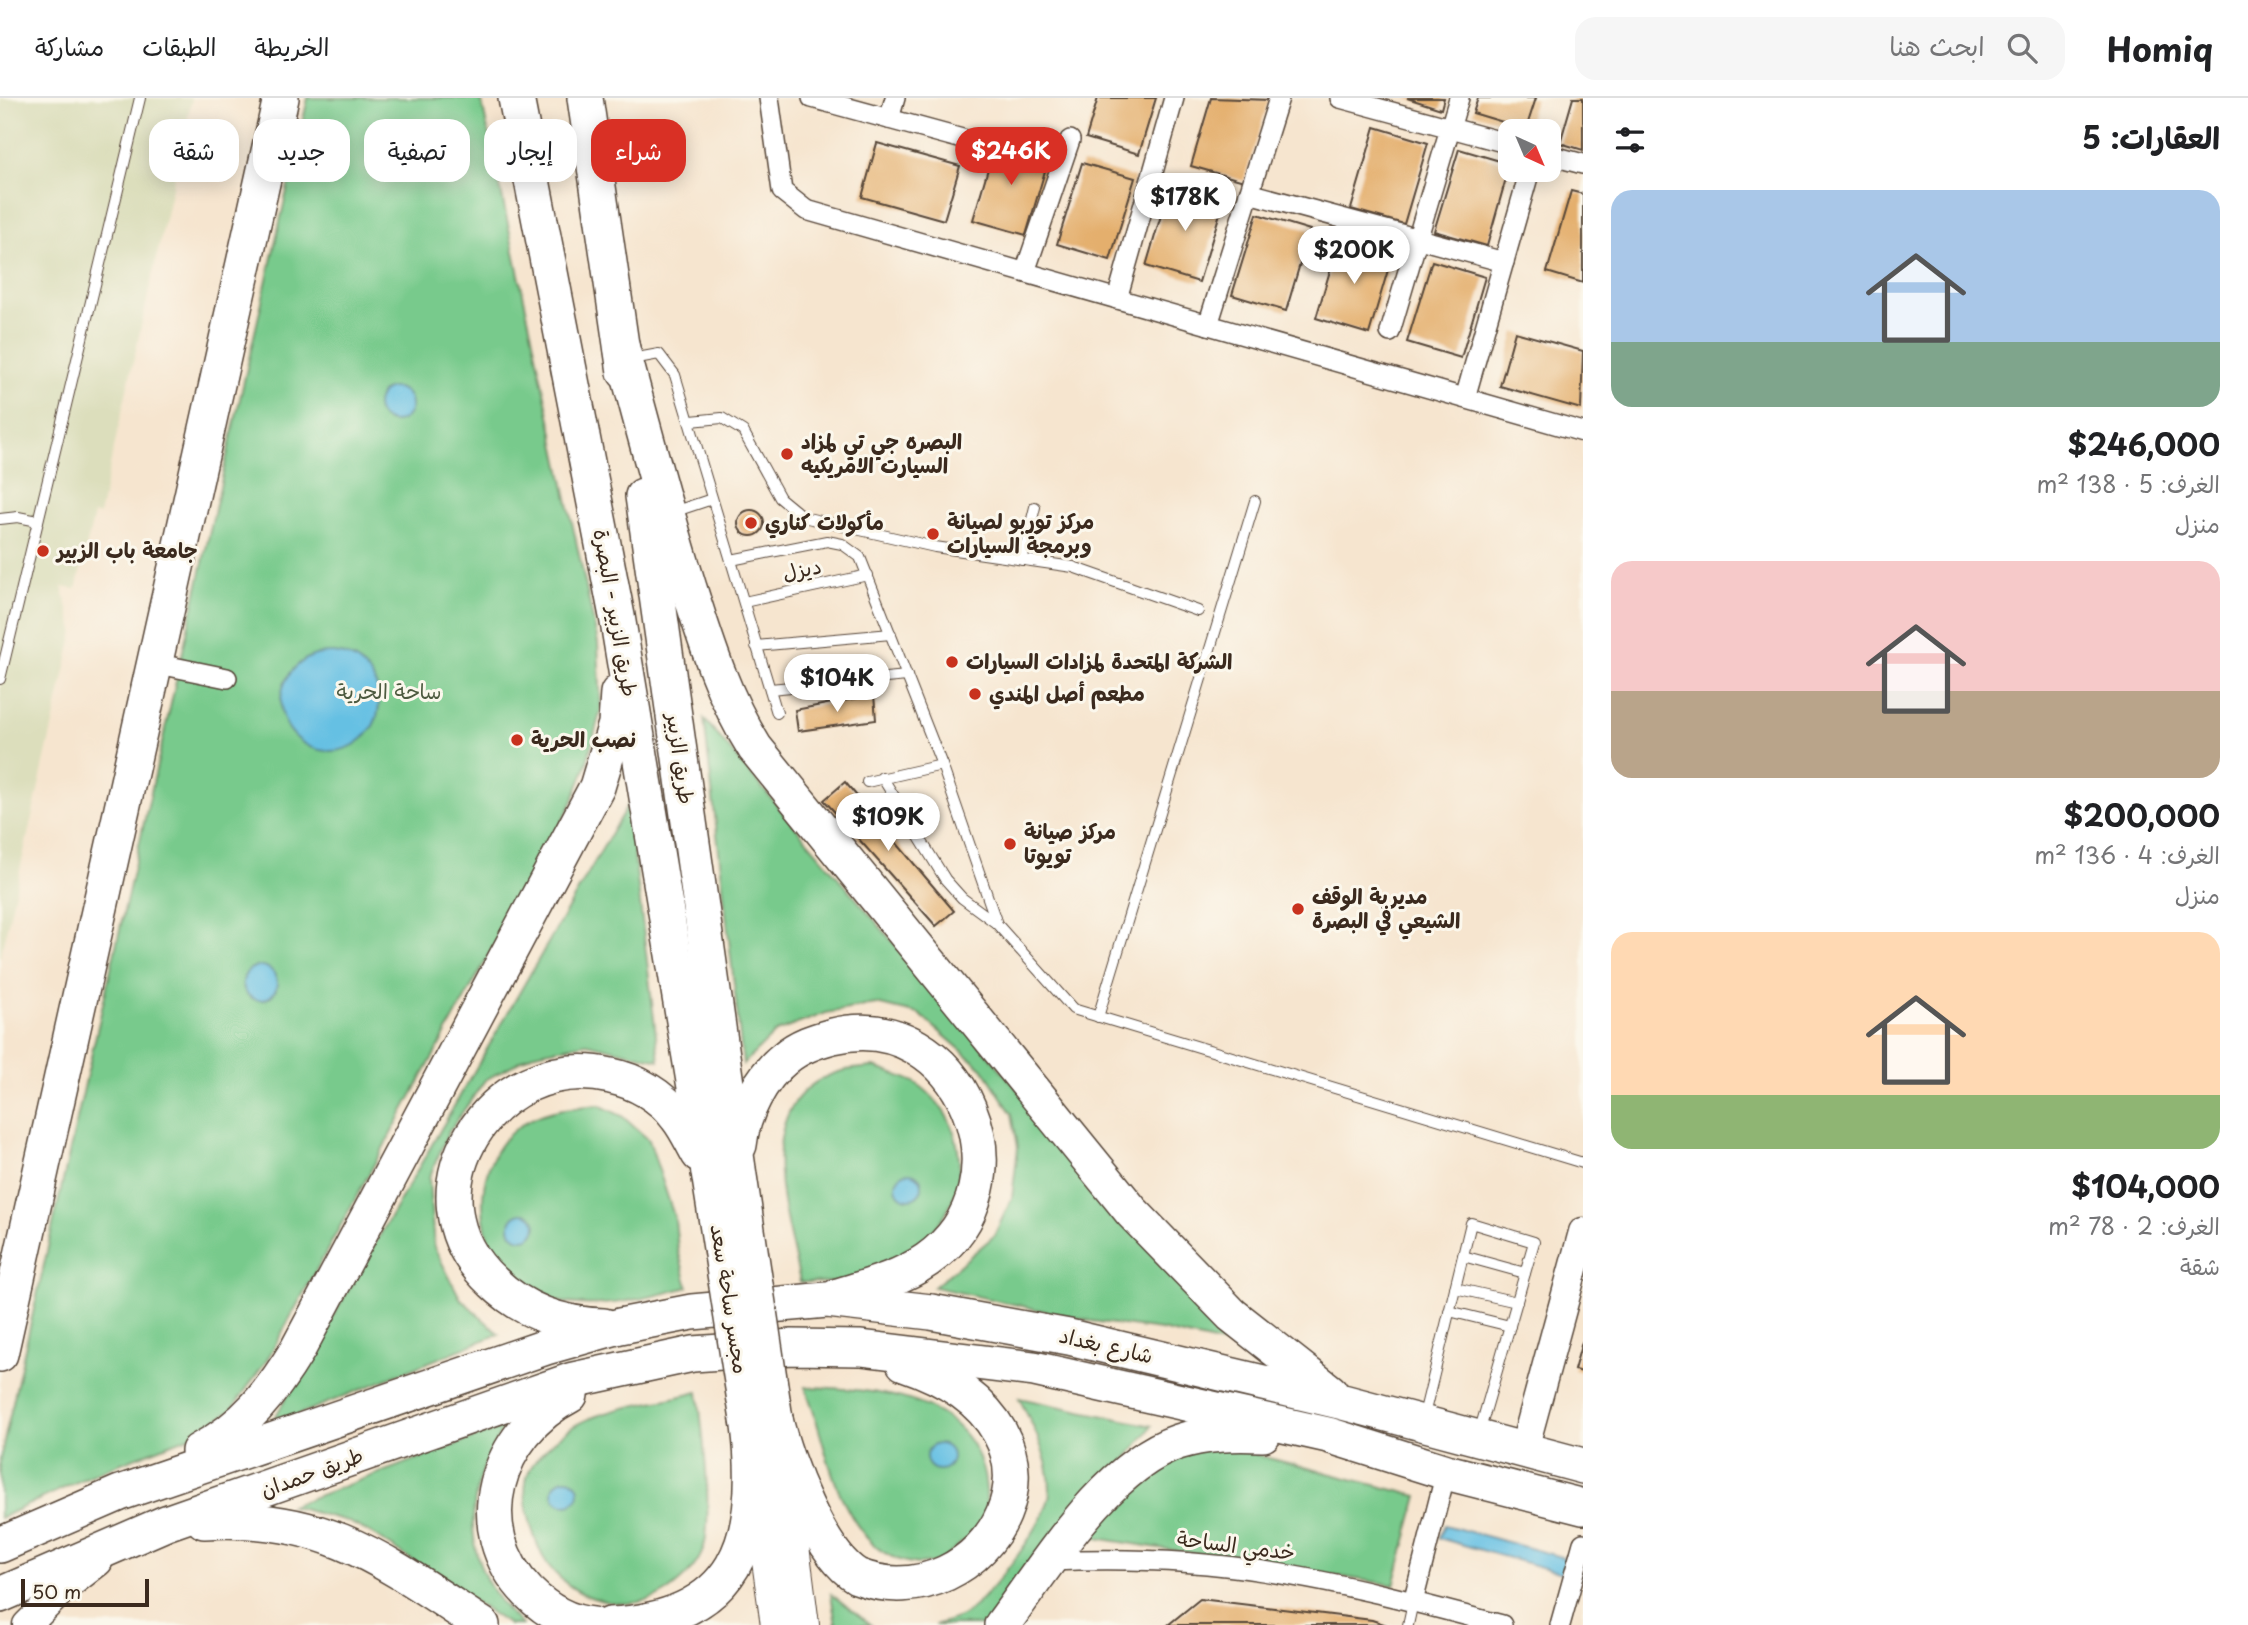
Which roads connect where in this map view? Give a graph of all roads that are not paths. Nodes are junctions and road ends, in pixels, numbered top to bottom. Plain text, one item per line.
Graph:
1 (140, 98) edge
2 (281, 98) edge
3 (516, 98) edge
4 (585, 98) edge
5 (769, 98) edge
6 (812, 98) edge
7 (895, 98) edge
8 (1174, 98) edge
9 (1279, 98) edge
10 (1340, 98) edge
11 (1458, 98) edge
12 (889, 119) junction
13 (1450, 128) junction
14 (966, 140) dead end
15 (1070, 141) dead end
16 (1498, 141) edge
17 (1561, 158) edge
18 (1583, 164) edge
19 (1527, 182) edge
20 (1249, 193) junction
21 (1418, 238) junction
22 (1504, 262) junction
23 (1025, 272) junction
24 (1117, 299) junction
25 (1208, 325) junction
26 (1390, 332) dead end
27 (623, 355) junction
28 (1465, 398) junction
29 (691, 421) junction
30 (1583, 432) edge
31 (712, 499) junction
32 (1255, 501) dead end
33 (1035, 508) dead end
34 (666, 514) junction
35 (0, 519) edge
36 (38, 521) junction
37 (731, 560) junction
38 (1022, 560) junction
39 (868, 575) junction
40 (744, 602) junction
41 (1198, 611) dead end
42 (617, 616) junction
43 (891, 634) junction
44 (757, 646) junction
45 (154, 663) junction
46 (907, 676) junction
47 (0, 678) edge
48 (227, 678) dead end
49 (770, 689) junction
50 (777, 713) dead end
51 (942, 765) junction
52 (882, 777) junction
53 (867, 782) dead end
54 (997, 924) junction
55 (1097, 1017) junction
56 (1583, 1163) edge
57 (724, 1171) junction
58 (1583, 1232) edge
59 (1463, 1256) junction
60 (1525, 1273) junction
61 (1455, 1288) junction
62 (827, 1300) junction
63 (1517, 1302) junction
64 (1449, 1311) junction
65 (620, 1326) junction
66 (1510, 1326) junction
67 (861, 1348) junction
68 (0, 1354) edge
69 (630, 1366) junction
70 (1343, 1402) junction
71 (1422, 1423) junction
72 (764, 1435) junction
73 (1328, 1435) junction
74 (1478, 1437) junction
75 (1524, 1449) junction
76 (1583, 1466) edge
77 (1446, 1472) junction
78 (120, 1493) junction
79 (1583, 1507) edge
80 (166, 1523) junction
81 (129, 1537) junction
82 (0, 1545) edge
83 (1582, 1548) edge
84 (1050, 1560) junction
85 (0, 1595) edge
86 (1413, 1602) junction
87 (27, 1625) edge
88 (482, 1625) edge
89 (593, 1625) edge
90 (610, 1625) edge
91 (776, 1625) edge
92 (803, 1625) edge
93 (1002, 1625) edge
94 (1408, 1625) edge
95 (1502, 1625) edge
96 (1560, 1625) edge

1 - 36 lane
2 - 45 highway
3 - 42 highway, طريق الزبير - البصرة
4 - 27 highway
5 - 23 street
6 - 12 street
7 - 12 street
8 - 24 street
9 - 20 street
10 - 13 street
11 - 13 street
12 - 14 street
13 - 16 street
13 - 21 street
15 - 23 street
17 - 18 street
19 - 22 street
20 - 21 street
20 - 25 street
21 - 22 street
21 - 26 street
22 - 28 street
23 - 24 street
24 - 25 street
25 - 28 street
27 - 29 lane
27 - 34 highway
27 - 57 highway, طريق الزبير
28 - 30 street
29 - 31 lane
29 - 38 lane
31 - 34 lane
31 - 37 lane
32 - 55 lane
33 - 38 lane
34 - 70 highway
35 - 36 lane
36 - 47 lane
37 - 39 lane
37 - 40 lane
38 - 41 lane
39 - 40 lane, ديزل
39 - 43 lane
40 - 44 lane
42 - 57 highway, طريق الزبير - البصرة
42 - 78 highway
43 - 44 lane
43 - 46 lane
44 - 49 lane
45 - 48 street
45 - 68 highway
46 - 49 lane
46 - 51 lane
49 - 50 lane
51 - 52 lane
51 - 54 lane
52 - 53 lane
52 - 54 lane
54 - 55 lane
55 - 56 lane
57 - 62 highway
57 - 65 highway
57 - 72 highway, مجسر ساحة سعد, bridge
58 - 75 street
59 - 60 lane
59 - 60 lane
59 - 61 lane
60 - 63 lane
61 - 63 lane
61 - 64 lane
62 - 65 highway, شارع بغداد
62 - 70 highway, شارع بغداد
63 - 66 lane
64 - 66 lane
64 - 71 lane
65 - 78 highway, طريق حمدان
66 - 74 lane
67 - 69 highway, شارع بغداد
67 - 72 highway
67 - 73 highway, شارع بغداد
69 - 80 highway, طريق حمدان
69 - 89 highway
70 - 71 highway, شارع بغداد
71 - 74 highway, شارع بغداد
72 - 90 highway
72 - 91 main road
72 - 92 main road
73 - 77 highway, شارع بغداد
73 - 84 highway
74 - 75 highway, شارع بغداد
75 - 76 highway, شارع بغداد
77 - 79 highway, شارع بغداد
77 - 86 street
78 - 82 highway, طريق حمدان
80 - 81 highway, طريق حمدان
80 - 88 highway
81 - 85 highway, طريق حمدان
81 - 87 street
83 - 96 street
84 - 86 street, خدمي الساحة
84 - 93 highway
86 - 94 lane
86 - 95 street, خدمي الساحة

